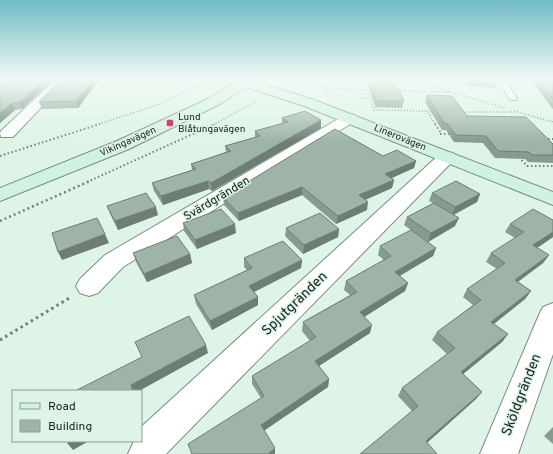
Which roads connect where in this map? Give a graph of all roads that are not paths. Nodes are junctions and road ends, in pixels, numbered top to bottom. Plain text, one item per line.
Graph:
1 (40, 100) edge
2 (217, 100) edge
3 (301, 100) edge
4 (350, 118) junction
5 (7, 134) dead end
6 (444, 141) junction
7 (0, 196) edge
8 (553, 199) edge
9 (89, 286) road end
10 (553, 314) edge
11 (147, 454) edge
12 (499, 454) edge

1 - 5 street
2 - 7 street, Vikingavägen
3 - 4 street, Linerovägen
4 - 6 street, Linerovägen
4 - 9 street, Svärdgränden
6 - 8 street, Linerovägen
6 - 11 street, Spjutgränden
10 - 12 street, Sköldgränden

